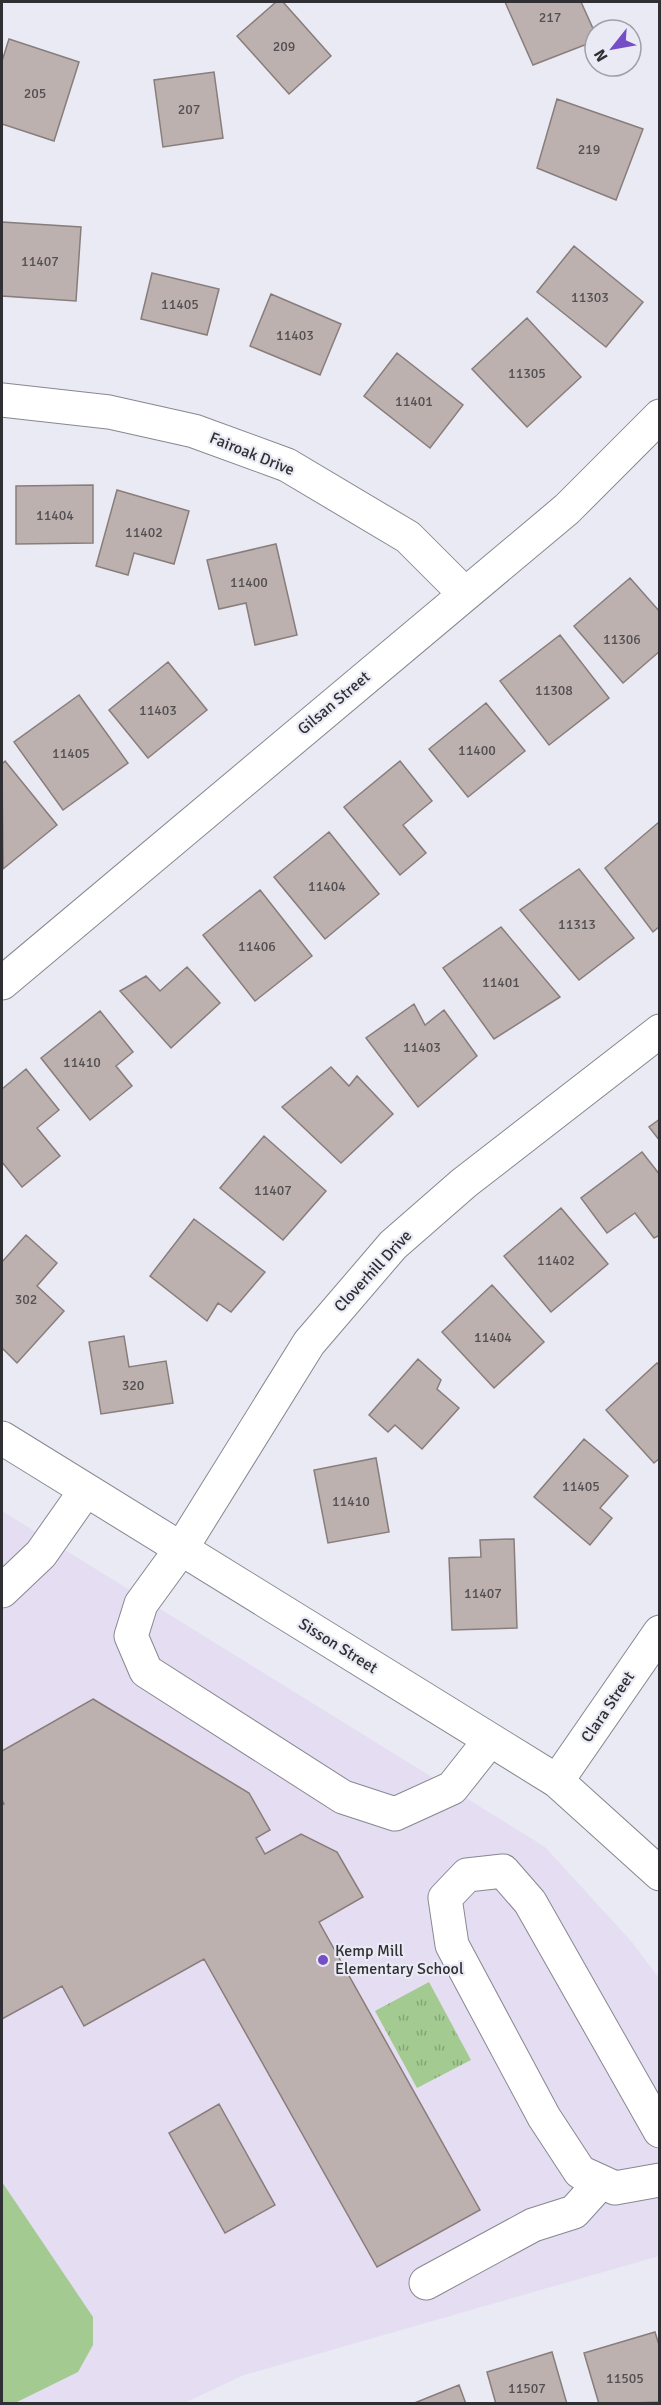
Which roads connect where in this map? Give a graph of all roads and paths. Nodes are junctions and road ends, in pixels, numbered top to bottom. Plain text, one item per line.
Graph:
1 (2, 400) edge
2 (660, 416) edge
3 (465, 594) junction
4 (2, 982) edge
5 (660, 1031) edge
6 (2, 1438) edge
7 (86, 1491) junction
8 (181, 1549) junction
9 (2, 1591) edge
10 (660, 1632) edge
11 (490, 1740) junction
12 (557, 1781) junction
13 (660, 1874) edge
14 (660, 2131) edge
15 (660, 2180) edge
16 (601, 2182) junction
17 (426, 2283) dead end

1 - 3 street, Fairoak Drive
2 - 3 street, Gilsan Street
3 - 4 street, Gilsan Street
5 - 8 street, Cloverhill Drive
6 - 7 street, Sisson Street
7 - 8 street, Sisson Street
7 - 9 street
8 - 11 street, Sisson Street
8 - 11 street, Cloverhill Drive
10 - 12 street, Clara Street
11 - 12 street, Sisson Street
12 - 13 street, Sisson Street
14 - 16 street
15 - 16 street
16 - 17 street

